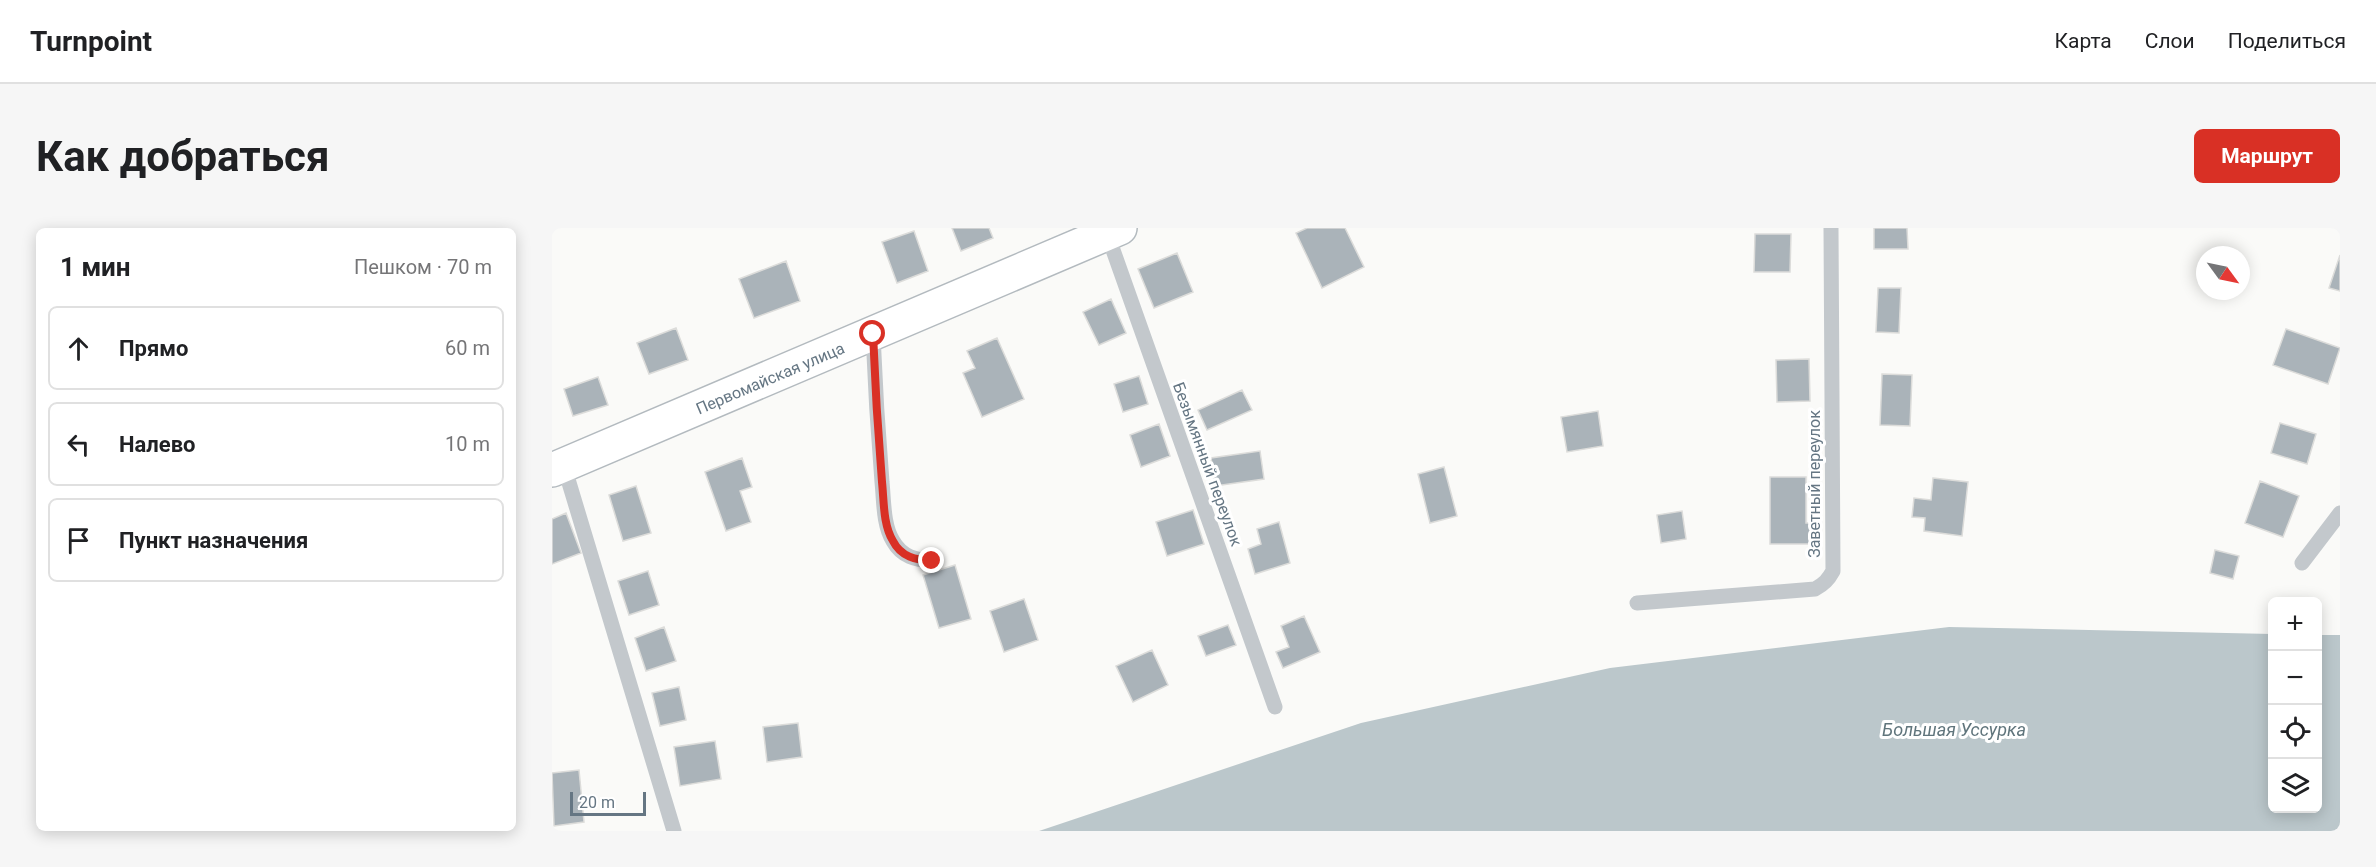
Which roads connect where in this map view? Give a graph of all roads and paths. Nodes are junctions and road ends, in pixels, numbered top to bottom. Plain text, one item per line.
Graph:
1 (1831, 228) edge
2 (1113, 231) edge
3 (873, 334) junction
4 (558, 468) edge
5 (2340, 513) edge
6 (932, 561) dead end
7 (2302, 563) dead end
8 (1637, 603) dead end
9 (1275, 707) dead end
10 (674, 831) edge

1 - 8 lane, Заветный переулок
2 - 3 main road, Первомайская улица
2 - 9 lane, Безымянный переулок
3 - 4 main road, Первомайская улица
3 - 6 lane
4 - 10 lane
5 - 7 lane

